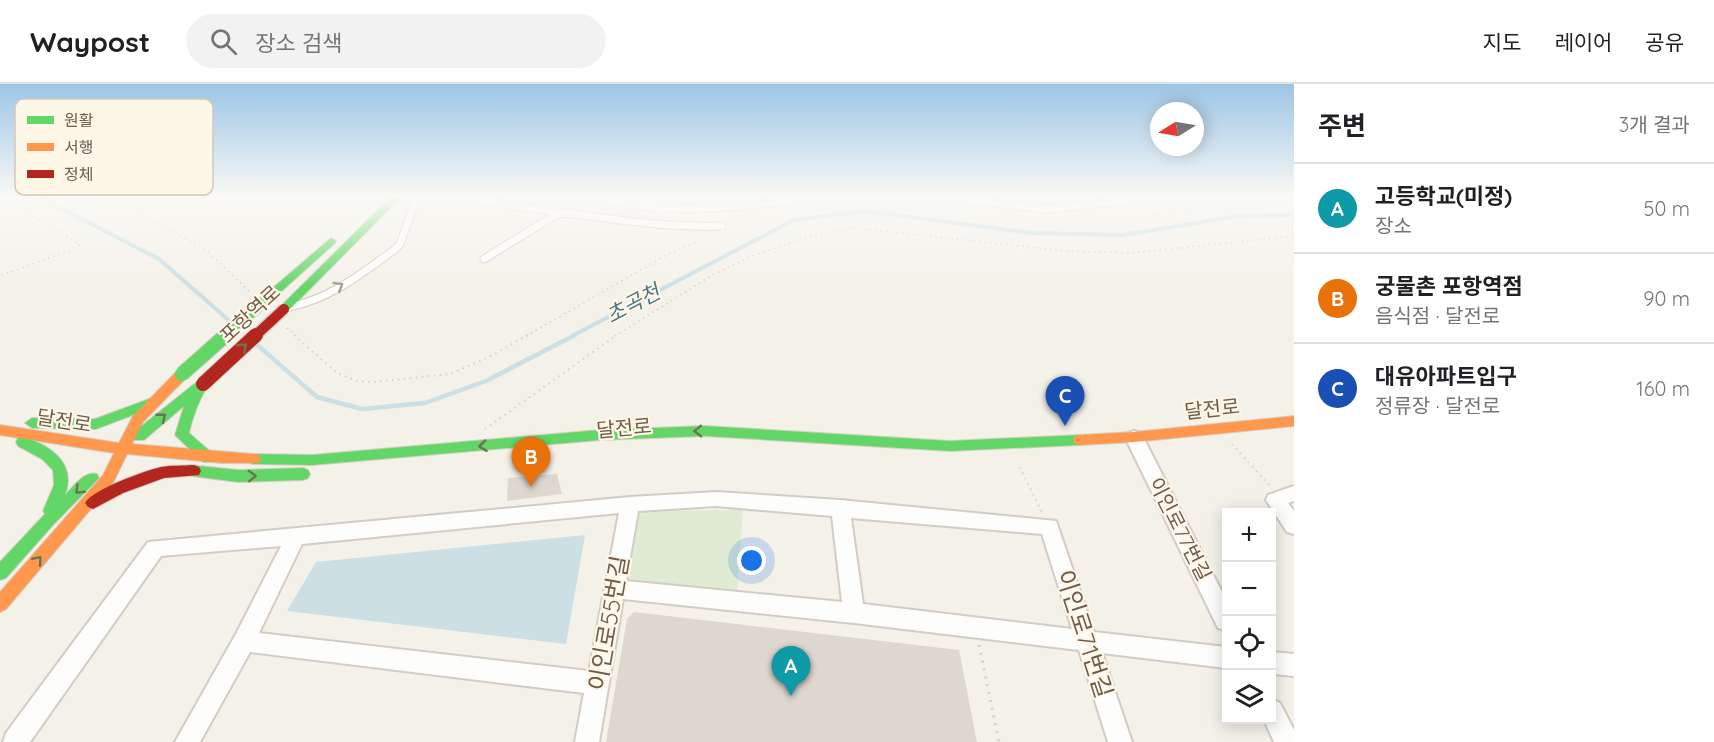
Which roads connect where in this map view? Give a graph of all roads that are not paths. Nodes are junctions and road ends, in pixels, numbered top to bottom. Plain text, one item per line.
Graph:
1 (344, 228) edge
2 (366, 228) edge
3 (406, 228) edge
4 (535, 228) edge
5 (483, 260) dead end
6 (284, 313) junction
7 (203, 384) junction
8 (156, 402) junction
9 (1294, 421) edge
10 (0, 422) edge
11 (0, 431) edge
12 (1134, 437) junction
13 (598, 449) dead end
14 (122, 450) junction
15 (208, 458) junction
16 (194, 471) junction
17 (319, 474) dead end
18 (1287, 495) edge
19 (630, 504) junction
20 (840, 508) junction
21 (79, 512) junction
22 (46, 522) junction
23 (1294, 526) edge
24 (296, 537) junction
25 (0, 573) edge
26 (615, 589) junction
27 (0, 604) edge
28 (854, 613) junction
29 (1224, 616) edge
30 (244, 641) junction
31 (1087, 642) junction
32 (1222, 657) edge
33 (1276, 663) edge
34 (1294, 665) edge
35 (598, 683) junction
36 (1276, 719) edge
37 (15, 742) edge
38 (187, 742) edge
39 (587, 742) edge
40 (1120, 742) edge
41 (1287, 742) edge

1 - 8 street, 포항역로, bridge
2 - 6 street, 포항역로
6 -> 3 lane
4 - 5 lane
7 -> 6 street, 포항역로, bridge
14 -> 7 street, 포항역로
7 - 15 street
8 - 10 street
8 - 14 street, 포항역로
9 - 12 street, 달전로
11 - 14 street, 달전로
11 - 22 street
12 - 13 street, 달전로
12 -> 15 street, 달전로
12 - 29 street, 이인로77번길
14 - 15 street, 달전로
14 - 16 street, 달전로
14 - 21 street, 포항역로
14 -> 22 street, 포항역로
16 -> 17 street, 달전로
16 - 21 street
18 - 23 street
19 - 20 street
19 - 24 street
19 - 26 street, 이인로55번길
20 - 28 street
20 - 31 street, 이인로71번길
27 -> 21 street, 포항역로
22 - 25 street, 포항역로
24 - 30 street
24 - 37 street
26 - 28 street
26 - 35 street, 이인로55번길
28 - 31 street
30 - 35 street
30 - 38 street
31 - 32 street
31 - 40 street, 이인로71번길
33 - 34 street
35 - 39 street, 이인로55번길
36 - 41 street

